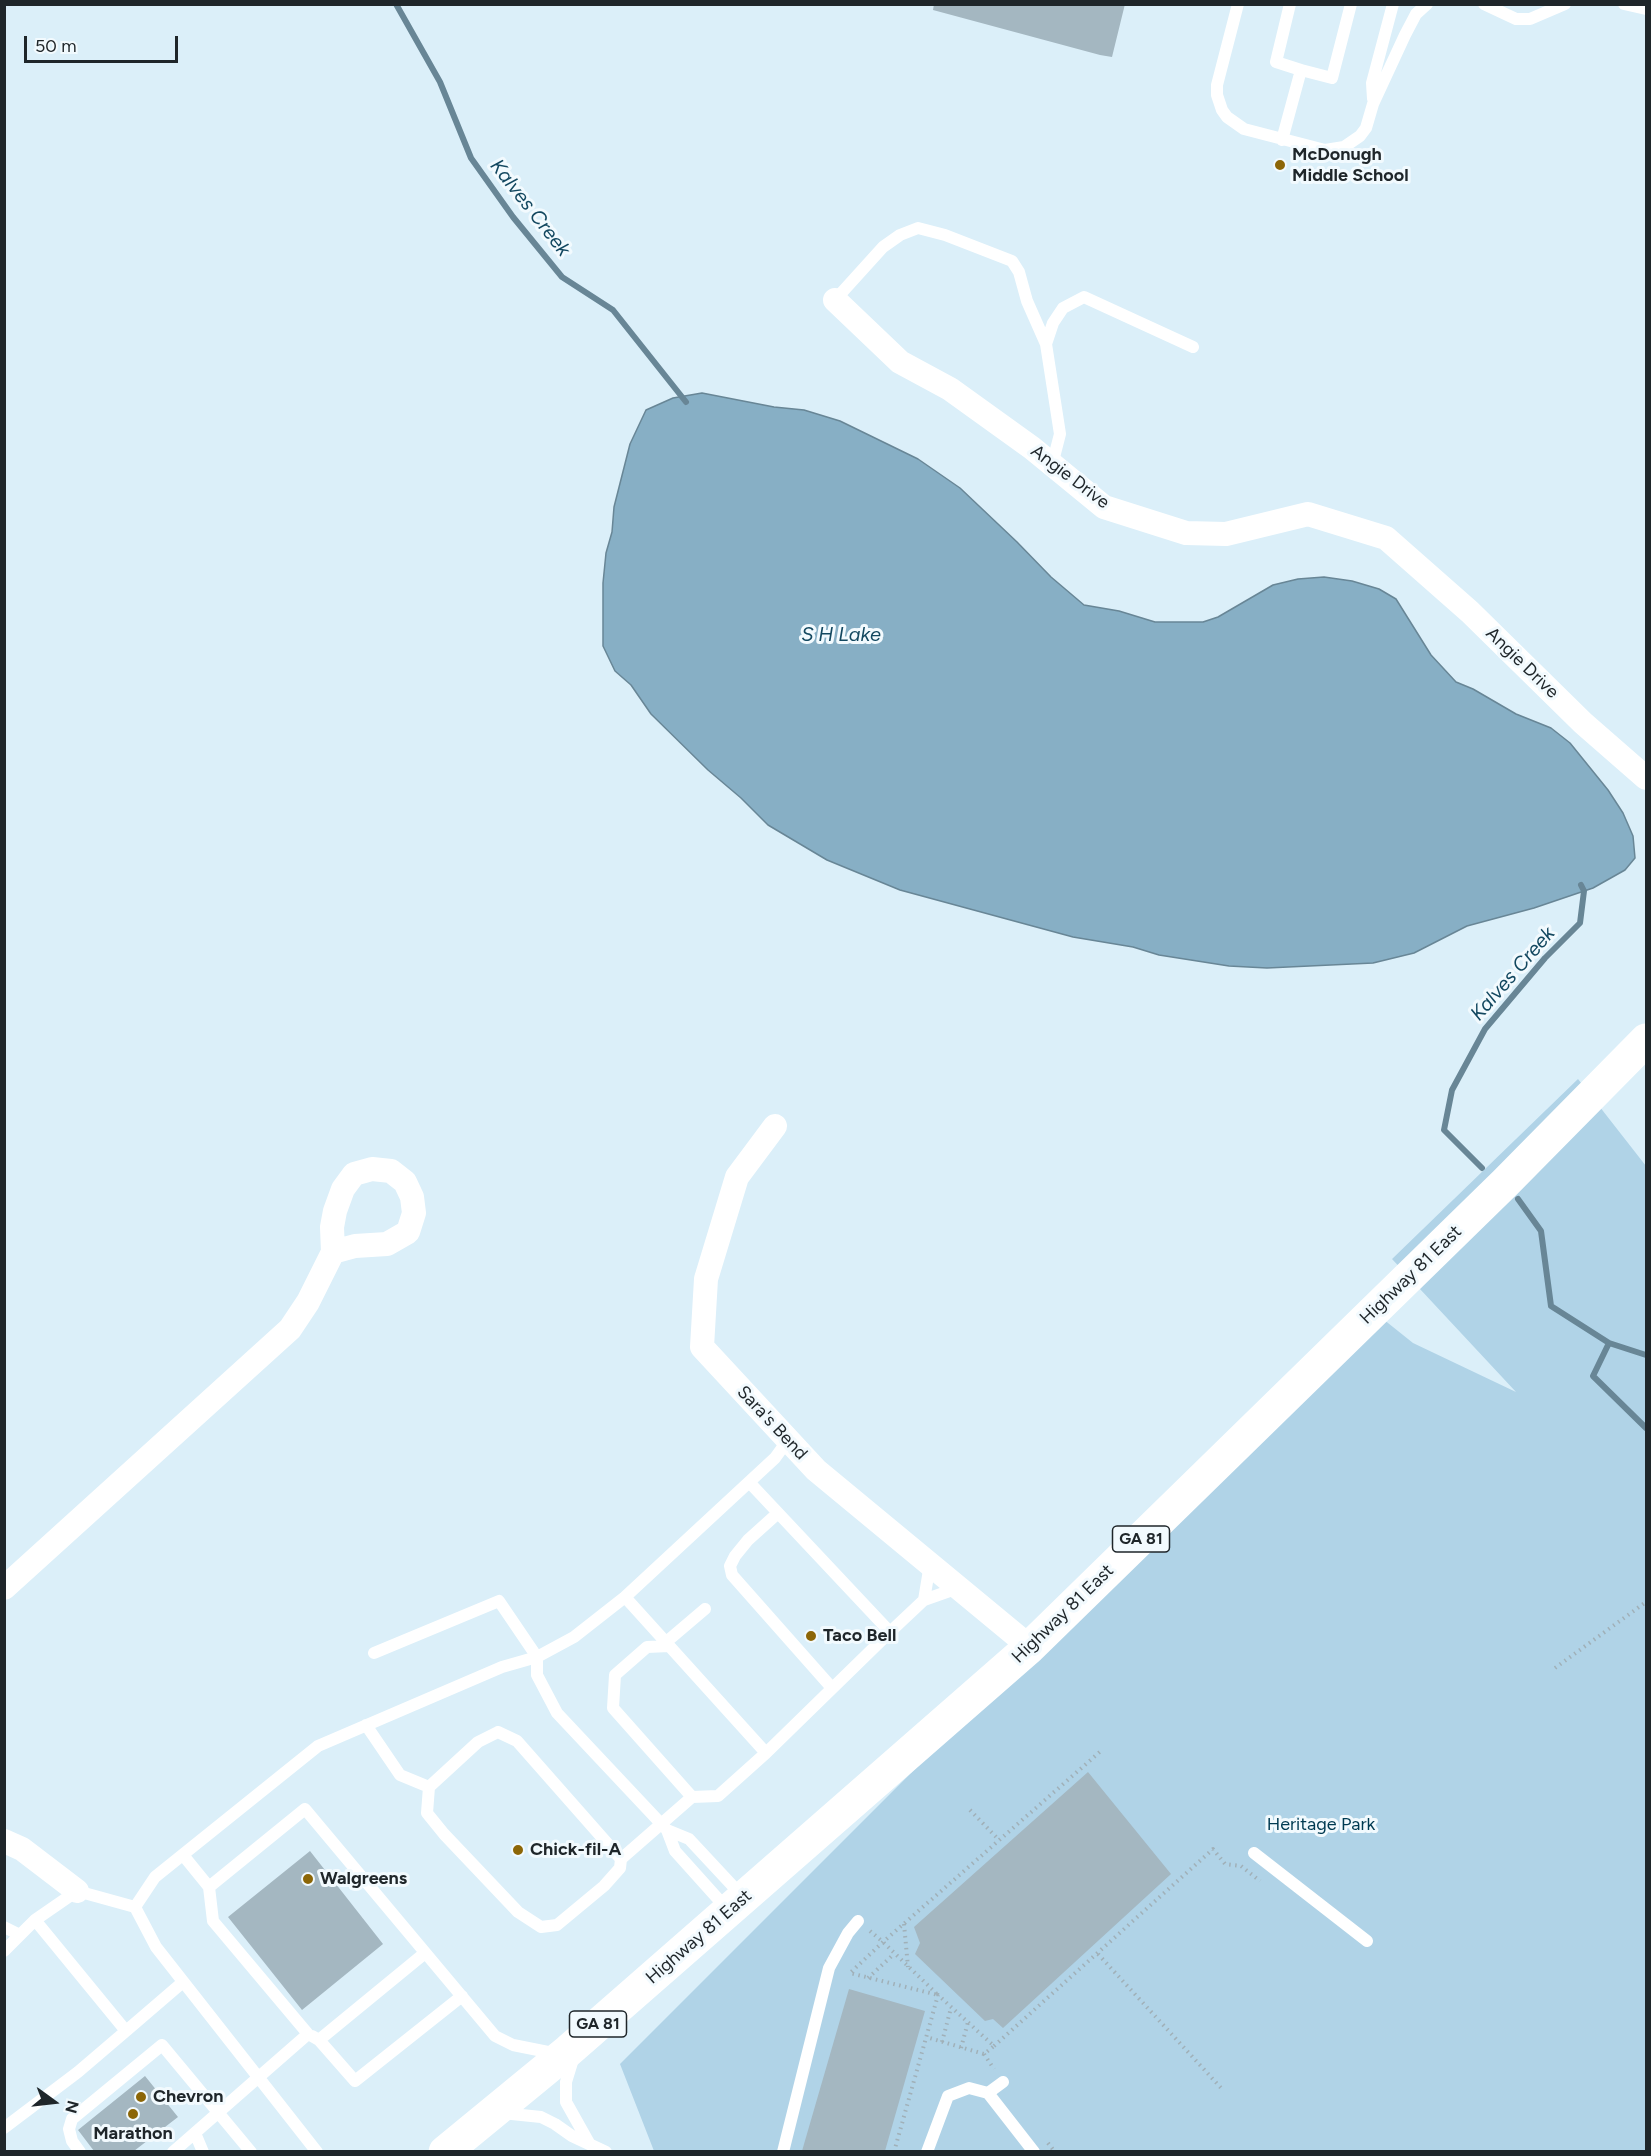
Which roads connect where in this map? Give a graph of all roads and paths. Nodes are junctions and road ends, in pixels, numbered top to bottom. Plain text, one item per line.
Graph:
1 (1238, 4) edge
2 (1290, 4) edge
3 (1351, 4) edge
4 (1393, 4) edge
5 (1427, 4) edge
6 (1484, 4) edge
7 (1565, 4) edge
8 (1624, 4) edge
9 (1647, 9) edge
10 (1301, 70) junction
11 (1373, 104) junction
12 (1282, 140) junction
13 (835, 300) joint
14 (1046, 344) junction
15 (1193, 347) dead end
16 (1052, 465) junction
17 (1647, 778) edge
18 (1647, 1040) edge
19 (776, 1126) dead end
20 (333, 1252) dead end
21 (788, 1440) junction
22 (749, 1482) junction
23 (778, 1513) junction
24 (930, 1564) junction
25 (4, 1588) edge
26 (958, 1588) junction
27 (625, 1597) junction
28 (924, 1599) junction
29 (1647, 1602) edge
30 (705, 1609) dead end
31 (890, 1632) junction
32 (667, 1645) junction
33 (1030, 1647) junction
34 (374, 1653) dead end
35 (537, 1657) junction
36 (1556, 1668) dead end
37 (832, 1688) junction
38 (366, 1725) junction
39 (1102, 1750) dead end
40 (765, 1753) junction
41 (429, 1787) junction
42 (693, 1797) junction
43 (970, 1810) dead end
44 (664, 1828) junction
45 (4, 1840) edge
46 (999, 1840) junction
47 (1213, 1849) dead end
48 (1254, 1853) dead end
49 (183, 1855) junction
50 (621, 1859) junction
51 (209, 1887) junction
52 (77, 1891) junction
53 (736, 1904) junction
54 (135, 1907) junction
55 (35, 1920) junction
56 (858, 1921) dead end
57 (904, 1923) junction
58 (4, 1927) edge
59 (20, 1935) junction
60 (1367, 1941) dead end
61 (883, 1942) junction
62 (4, 1951) edge
63 (425, 1953) junction
64 (894, 1954) junction
65 (1098, 1954) junction
66 (908, 1967) junction
67 (868, 1978) junction
68 (183, 1982) junction
69 (938, 1995) junction
70 (462, 1996) junction
71 (951, 2008) junction
72 (968, 2022) junction
73 (126, 2031) junction
74 (313, 2037) junction
75 (926, 2037) junction
76 (942, 2042) junction
77 (994, 2046) junction
78 (571, 2048) junction
79 (961, 2048) junction
80 (258, 2077) junction
81 (1003, 2082) dead end
82 (1222, 2089) dead end
83 (988, 2093) junction
84 (494, 2111) junction
85 (218, 2113) junction
86 (4, 2128) edge
87 (195, 2133) junction
88 (585, 2147) edge
89 (80, 2151) edge
90 (173, 2151) edge
91 (203, 2151) edge
92 (251, 2151) edge
93 (317, 2151) edge
94 (445, 2151) edge
95 (606, 2151) edge
96 (783, 2151) edge
97 (894, 2151) edge
98 (927, 2151) edge
99 (1034, 2151) edge

1 - 12 lane
2 - 10 lane
3 - 10 lane
4 - 11 lane
5 - 11 lane
6 - 7 lane
8 - 9 lane
10 - 12 lane
11 - 12 lane
13 - 14 lane
13 - 16 street, Angie Drive
14 - 15 lane
14 - 16 lane
16 - 17 street, Angie Drive
18 - 33 main road, Highway 81 East / GA 81
19 - 21 street, Sara's Bend
20 - 25 street
21 - 22 lane
21 - 24 street, Sara's Bend
22 - 23 lane
22 - 27 lane
23 - 31 lane
23 - 37 lane
24 - 26 street, Sara's Bend
24 - 28 lane
26 - 28 lane
26 - 33 street, Sara's Bend
27 - 32 lane
27 - 35 lane
28 - 31 lane
29 - 36 path
30 - 32 lane
31 - 37 lane
32 - 40 lane
32 - 42 lane
33 - 53 main road, Highway 81 East / GA 81
34 - 35 lane
35 - 38 lane
35 - 44 lane
37 - 40 lane
38 - 41 lane
38 - 49 lane
39 - 46 path
40 - 42 lane
41 - 50 lane
41 - 50 lane
42 - 44 lane
43 - 46 path
44 - 50 lane
44 - 53 lane
44 - 53 lane
45 - 52 street
46 - 57 path
47 - 65 path
48 - 60 lane
49 - 51 lane
49 - 54 lane
51 - 63 lane
51 - 74 lane
52 - 54 lane
52 - 55 lane
53 - 78 main road, Highway 81 East / GA 81
54 - 68 lane
55 - 59 lane
55 - 73 lane
56 - 96 lane
57 - 61 path
57 - 66 path
58 - 59 lane
59 - 62 lane
61 - 64 path
61 - 67 path
63 - 70 lane
63 - 74 lane
64 - 66 path
64 - 67 path
65 - 77 path
65 - 82 path
66 - 69 path
67 - 69 path
68 - 73 lane
68 - 80 lane
69 - 71 path
69 - 75 path
70 - 74 lane
70 - 78 lane
71 - 72 path
71 - 76 path
72 - 77 path
72 - 79 path
73 - 86 lane
74 - 80 lane
75 - 76 path
75 - 97 path
76 - 79 path
77 - 79 path
78 - 84 main road, Highway 81 East / GA 81
78 - 88 lane
80 - 85 lane
80 - 93 lane
81 - 83 lane
83 - 98 lane
83 - 99 lane
84 - 88 lane
84 - 94 main road, Highway 81 East / GA 81
85 - 87 lane
85 - 89 lane
85 - 92 lane
87 - 90 lane
87 - 91 lane
88 - 95 lane

